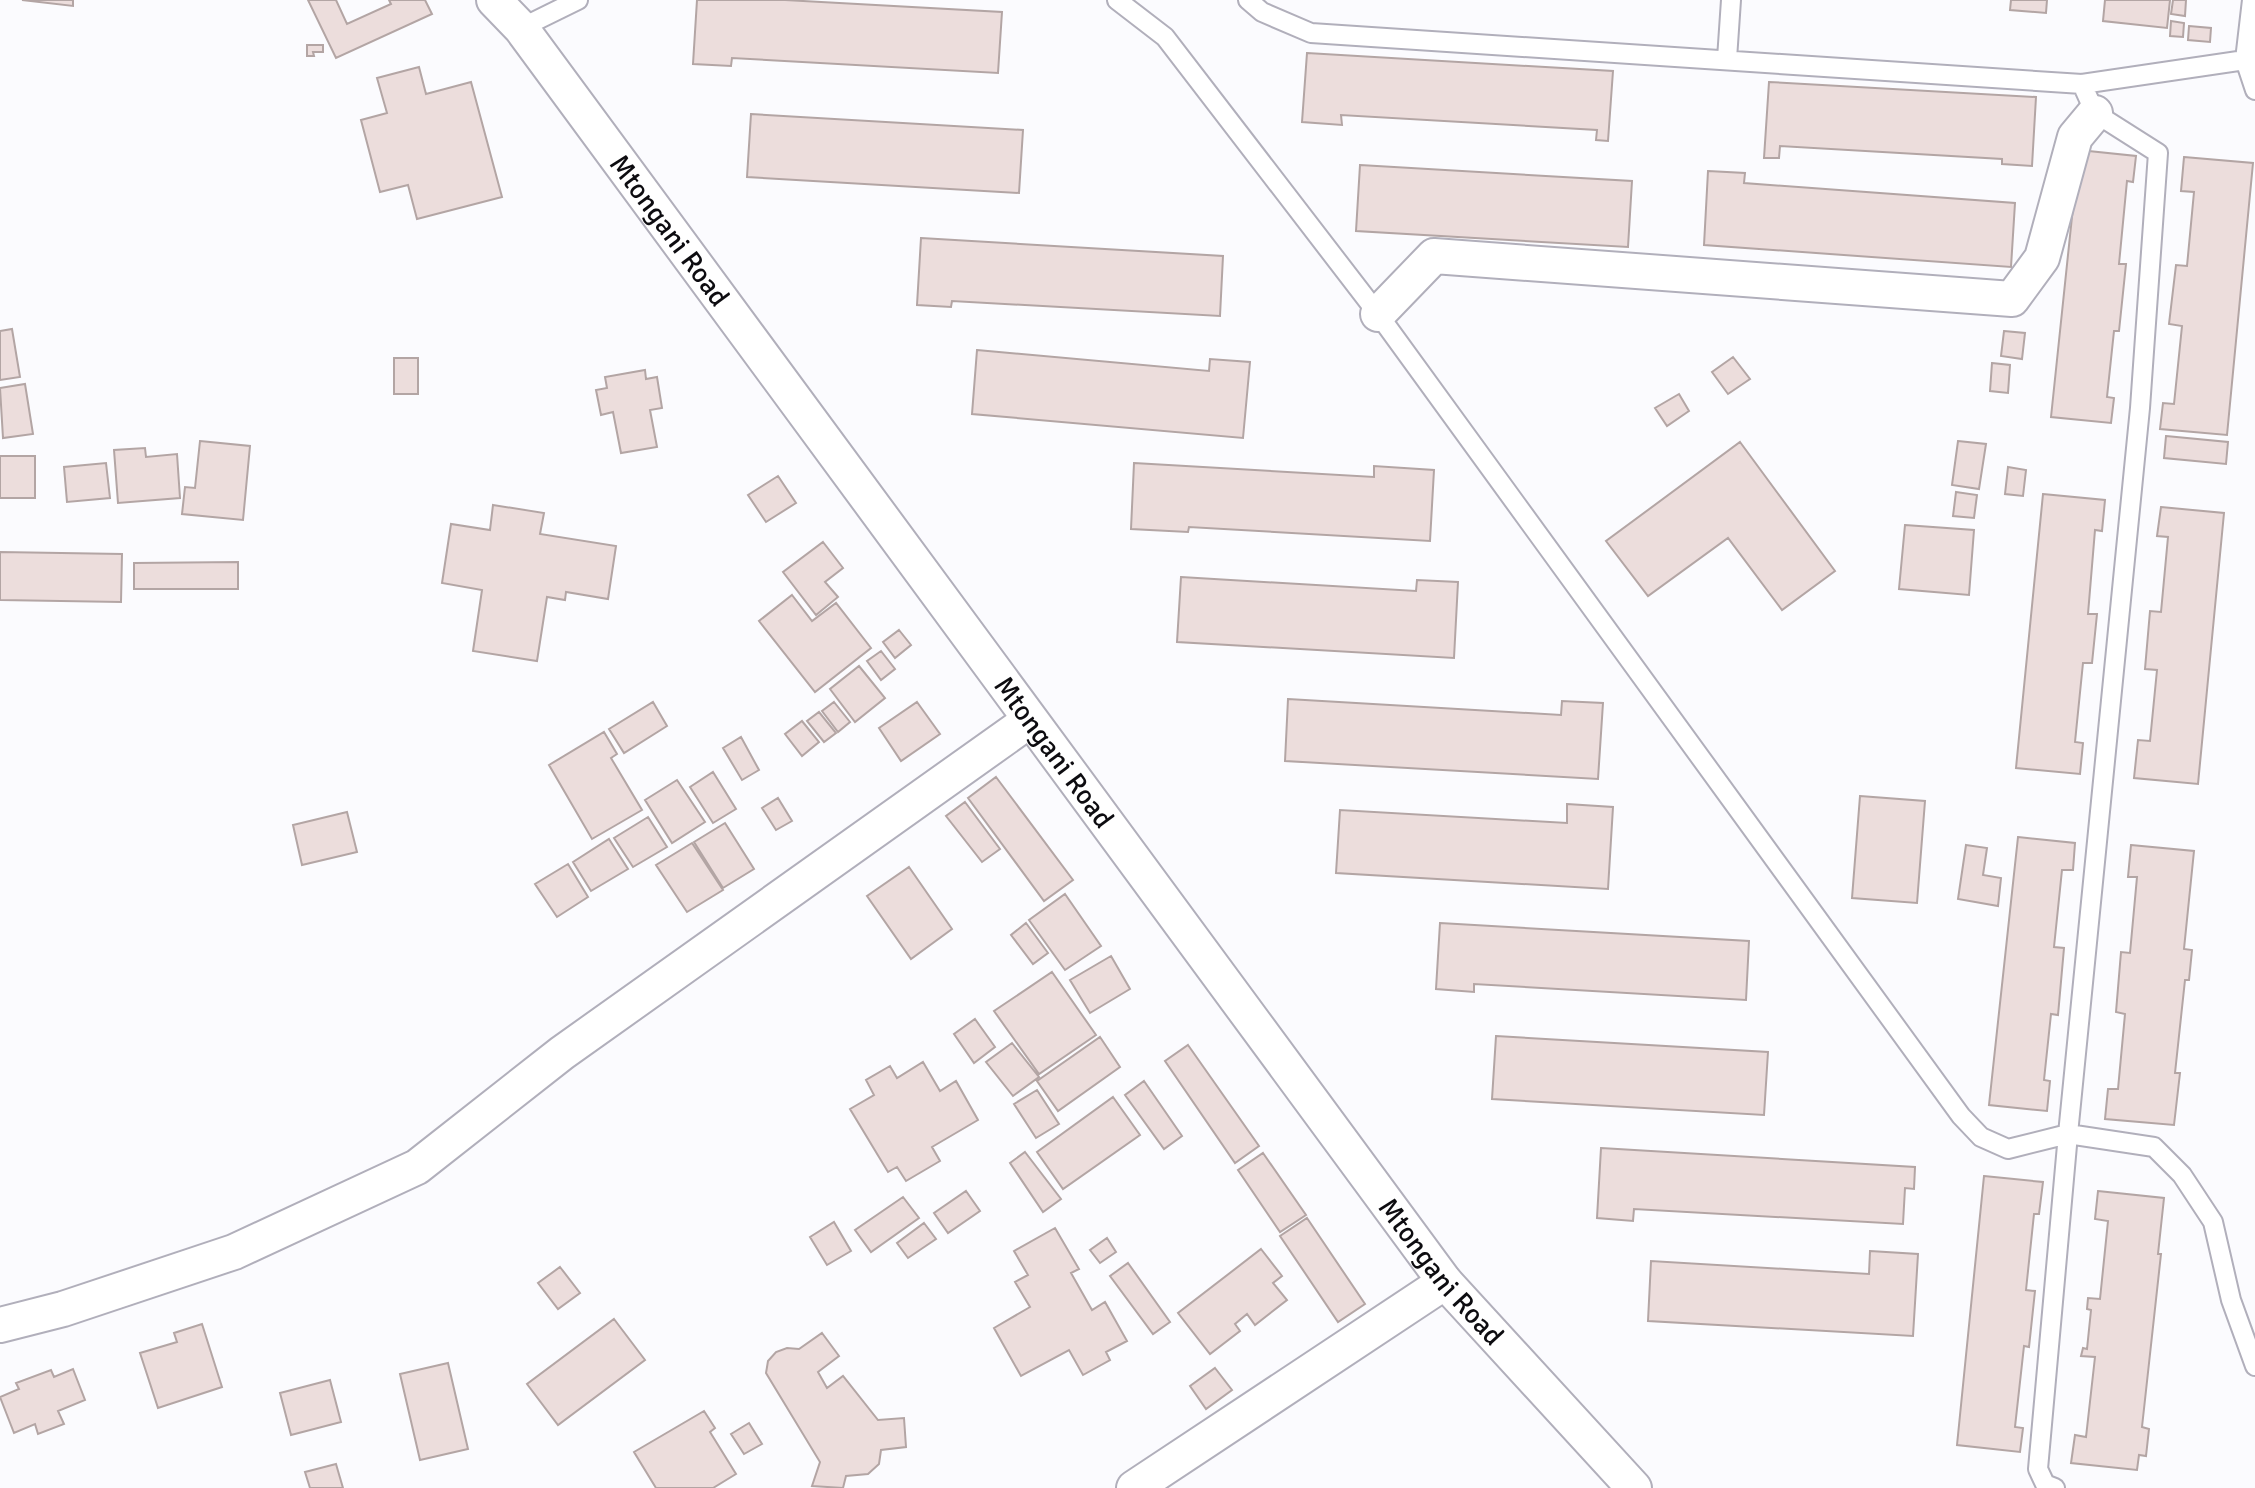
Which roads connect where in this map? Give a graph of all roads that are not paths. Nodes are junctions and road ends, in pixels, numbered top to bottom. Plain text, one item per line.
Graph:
1 (494, 0) edge
2 (578, 0) edge
3 (1117, 0) edge
4 (1248, 0) edge
5 (1731, 0) edge
6 (2252, 0) edge
7 (521, 28) junction
8 (1727, 59) junction
9 (2250, 60) edge
10 (2255, 90) edge
11 (2089, 99) junction
12 (1378, 314) junction
13 (1030, 720) junction
14 (2068, 1134) junction
15 (1445, 1282) junction
16 (0, 1325) edge
17 (2255, 1366) edge
18 (1134, 1488) edge
19 (1634, 1488) edge
20 (2055, 1488) edge

1 - 7 street, Mtongani Road
2 - 7 lane
3 - 12 lane
4 - 8 lane
5 - 8 lane
6 - 9 lane
7 - 13 street, Mtongani Road
8 - 11 lane
9 - 10 lane
9 - 11 lane
11 - 12 street
11 - 14 lane
12 - 14 lane
13 - 15 street, Mtongani Road
13 - 16 street
14 - 17 lane
14 - 20 lane
15 - 18 street
15 - 19 street, Mtongani Road

